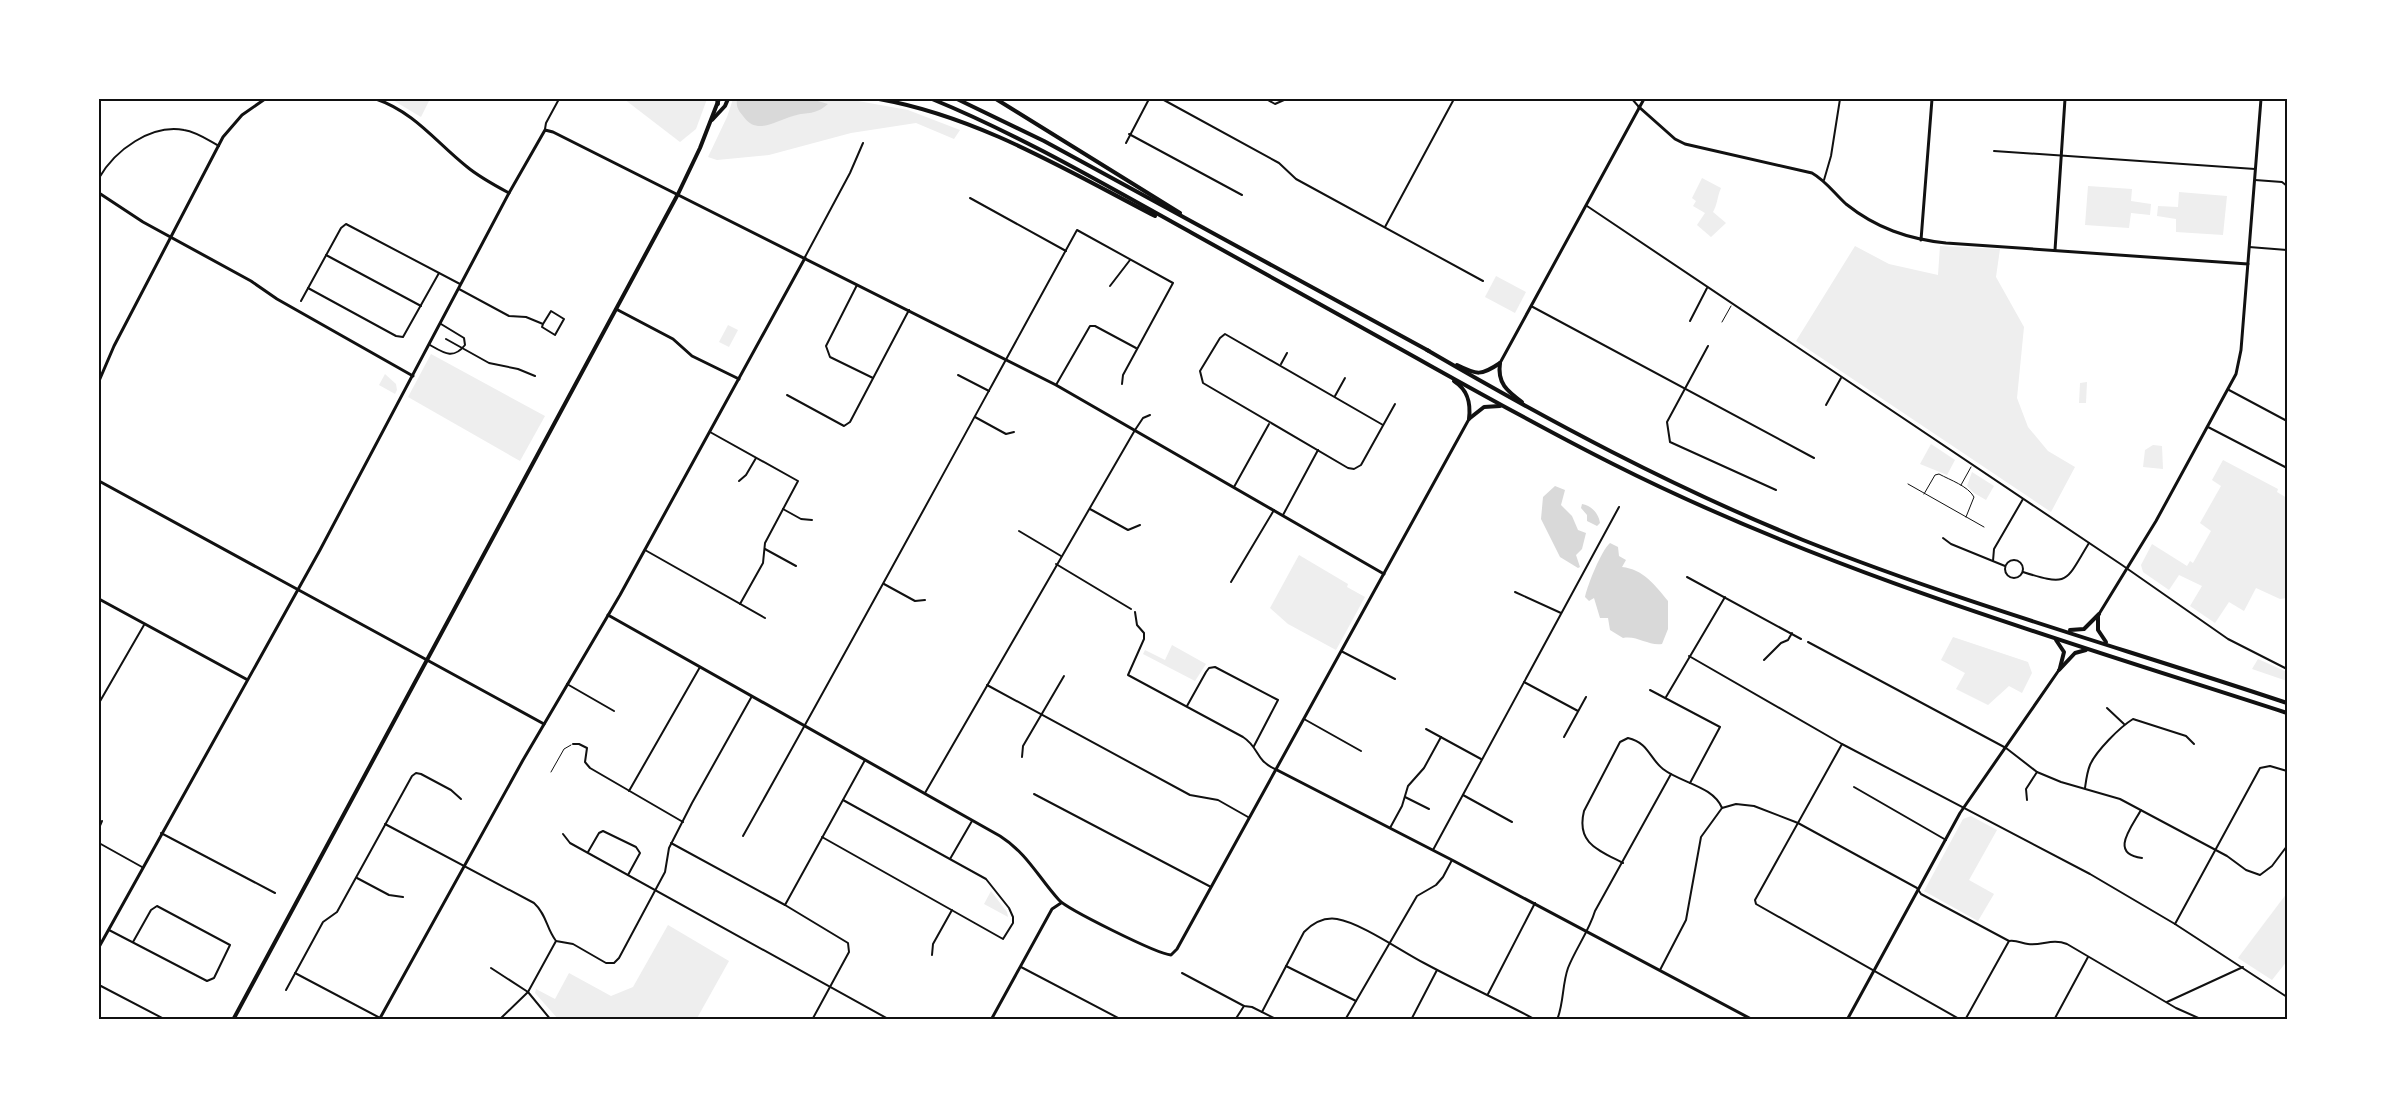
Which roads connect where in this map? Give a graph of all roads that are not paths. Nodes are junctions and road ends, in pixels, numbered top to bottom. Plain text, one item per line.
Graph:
1 (265, 99) edge
2 (376, 99) edge
3 (559, 99) edge
4 (728, 99) edge
5 (879, 99) edge
6 (932, 99) edge
7 (957, 99) edge
8 (996, 99) edge
9 (1149, 99) edge
10 (1162, 99) edge
11 (1266, 99) edge
12 (1454, 99) edge
13 (1632, 99) edge
14 (1644, 99) edge
15 (1840, 99) edge
16 (1932, 99) edge
17 (2065, 99) edge
18 (2261, 99) edge
19 (1284, 100) edge
20 (718, 101) edge
21 (1639, 107) junction
22 (712, 120) junction
23 (545, 130) junction
24 (1129, 134) junction
25 (863, 142) dead end
26 (1126, 143) dead end
27 (219, 146) junction
28 (1994, 151) dead end
29 (2061, 156) junction
30 (2255, 169) junction
31 (99, 178) edge
32 (1824, 180) junction
33 (2255, 180) junction
34 (2287, 186) edge
35 (99, 193) edge
36 (509, 193) junction
37 (678, 194) junction
38 (1242, 195) dead end
39 (970, 198) dead end
40 (1586, 205) junction
41 (1201, 227) junction
42 (1385, 227) junction
43 (171, 238) junction
44 (1921, 240) junction
45 (1215, 246) junction
46 (2249, 247) junction
47 (1066, 250) junction
48 (2055, 250) junction
49 (2287, 250) edge
50 (326, 255) junction
51 (805, 258) junction
52 (1130, 260) junction
53 (2248, 264) junction
54 (439, 273) junction
55 (1483, 281) dead end
56 (857, 285) junction
57 (1110, 286) dead end
58 (460, 287) junction
59 (308, 288) junction
60 (1707, 288) junction
61 (301, 302) dead end
62 (1732, 304) junction
63 (421, 306) junction
64 (1531, 306) junction
65 (616, 309) junction
66 (909, 310) junction
67 (1690, 321) dead end
68 (1722, 322) dead end
69 (441, 324) junction
70 (543, 324) junction
71 (446, 339) dead end
72 (430, 345) junction
73 (1708, 346) dead end
74 (1138, 348) junction
75 (463, 349) junction
76 (1427, 350) junction
77 (1287, 353) dead end
78 (1007, 360) junction
79 (1423, 361) junction
80 (1500, 363) junction
81 (1280, 365) junction
82 (958, 375) dead end
83 (413, 376) junction
84 (535, 376) dead end
85 (873, 378) junction
86 (1345, 378) dead end
87 (1840, 378) junction
88 (739, 379) junction
89 (99, 381) edge
90 (1122, 384) dead end
91 (1056, 385) junction
92 (1684, 388) junction
93 (2229, 390) junction
94 (989, 391) junction
95 (787, 395) dead end
96 (1335, 397) junction
97 (1395, 404) dead end
98 (1826, 405) dead end
99 (1505, 406) junction
100 (1150, 415) dead end
101 (975, 417) junction
102 (1469, 419) junction
103 (1554, 421) junction
104 (2287, 421) edge
105 (1269, 423) junction
106 (1383, 425) junction
107 (2208, 428) junction
108 (1135, 430) junction
109 (710, 432) junction
110 (1014, 432) dead end
111 (1318, 450) junction
112 (756, 458) junction
113 (1814, 458) dead end
114 (1972, 465) junction
115 (2287, 468) edge
116 (99, 481) edge
117 (739, 481) dead end
118 (1908, 484) dead end
119 (1961, 485) junction
120 (1234, 487) junction
121 (1776, 490) dead end
122 (1924, 494) junction
123 (2023, 499) junction
124 (1619, 507) dead end
125 (783, 509) junction
126 (1090, 509) junction
127 (1274, 510) junction
128 (1282, 515) junction
129 (1966, 517) junction
130 (812, 520) dead end
131 (1140, 525) dead end
132 (1984, 527) dead end
133 (1019, 531) dead end
134 (1943, 538) dead end
135 (2089, 543) junction
136 (765, 549) junction
137 (645, 550) junction
138 (1061, 556) junction
139 (1992, 561) junction
140 (1056, 564) junction
141 (796, 566) dead end
142 (2005, 566) junction
143 (2127, 568) junction
144 (2023, 572) junction
145 (1384, 574) junction
146 (1687, 577) dead end
147 (1232, 582) dead end
148 (884, 584) junction
149 (297, 589) junction
150 (1515, 591) dead end
151 (1725, 597) junction
152 (99, 599) edge
153 (925, 600) dead end
154 (740, 604) junction
155 (1131, 609) dead end
156 (1135, 612) dead end
157 (1561, 613) junction
158 (2098, 614) junction
159 (608, 615) junction
160 (765, 618) dead end
161 (144, 624) junction
162 (2064, 630) junction
163 (1792, 633) junction
164 (2054, 637) junction
165 (1801, 639) dead end
166 (1808, 642) dead end
167 (2109, 644) junction
168 (2093, 650) junction
169 (1341, 651) junction
170 (1689, 656) junction
171 (426, 660) junction
172 (1764, 660) dead end
173 (700, 667) junction
174 (2287, 669) edge
175 (2059, 670) junction
176 (1064, 676) dead end
177 (1395, 679) dead end
178 (246, 680) junction
179 (1524, 682) junction
180 (567, 684) junction
181 (987, 686) junction
182 (1650, 690) dead end
183 (752, 696) junction
184 (1586, 697) dead end
185 (1666, 697) junction
186 (99, 703) edge
187 (2287, 703) edge
188 (1187, 706) junction
189 (2107, 708) dead end
190 (614, 711) dead end
191 (1578, 711) junction
192 (2287, 713) edge
193 (1041, 716) junction
194 (1304, 719) junction
195 (544, 724) junction
196 (2124, 724) junction
197 (805, 726) junction
198 (1426, 729) dead end
199 (1441, 737) junction
200 (1564, 737) dead end
201 (573, 744) joint
202 (1842, 744) junction
203 (2194, 744) dead end
204 (1253, 747) junction
205 (2006, 748) junction
206 (1361, 751) dead end
207 (1022, 757) dead end
208 (865, 760) junction
209 (1482, 760) junction
210 (1276, 770) junction
211 (2287, 771) edge
212 (551, 772) dead end
213 (2037, 772) junction
214 (1671, 774) junction
215 (1690, 783) junction
216 (1854, 787) dead end
217 (2085, 788) junction
218 (629, 791) junction
219 (925, 794) junction
220 (1034, 794) dead end
221 (1463, 795) junction
222 (1404, 796) junction
223 (461, 799) dead end
224 (843, 800) junction
225 (2027, 800) dead end
226 (1964, 807) junction
227 (1722, 808) junction
228 (1429, 809) dead end
229 (2140, 810) junction
230 (1250, 818) junction
231 (102, 821) dead end
232 (972, 821) junction
233 (683, 822) junction
234 (1512, 822) dead end
235 (1798, 823) junction
236 (385, 824) junction
237 (99, 828) edge
238 (1390, 828) junction
239 (161, 833) junction
240 (563, 834) dead end
241 (743, 836) dead end
242 (822, 837) junction
243 (1946, 840) junction
244 (99, 843) edge
245 (671, 843) junction
246 (2287, 846) edge
247 (1433, 850) junction
248 (2214, 850) junction
249 (588, 852) junction
250 (2142, 858) dead end
251 (950, 859) junction
252 (1452, 860) junction
253 (1623, 864) junction
254 (465, 865) junction
255 (142, 867) junction
256 (628, 875) junction
257 (357, 878) junction
258 (1211, 887) junction
259 (655, 890) junction
260 (1918, 891) junction
261 (275, 893) dead end
262 (403, 897) dead end
263 (1061, 903) junction
264 (1535, 903) junction
265 (784, 905) junction
266 (952, 910) junction
267 (2175, 924) junction
268 (108, 929) junction
269 (1587, 931) junction
270 (556, 941) junction
271 (2010, 941) junction
272 (133, 942) junction
273 (1390, 945) junction
274 (99, 947) edge
275 (932, 955) dead end
276 (2089, 956) junction
277 (1020, 966) junction
278 (1286, 966) junction
279 (2243, 967) junction
280 (491, 968) dead end
281 (1437, 970) junction
282 (1660, 970) junction
283 (1873, 972) junction
284 (295, 973) junction
285 (1182, 973) dead end
286 (99, 985) edge
287 (830, 987) junction
288 (286, 990) dead end
289 (528, 992) junction
290 (1488, 994) junction
291 (2287, 997) edge
292 (1356, 1001) junction
293 (2167, 1002) junction
294 (1244, 1006) junction
295 (1262, 1012) junction
296 (380, 1019) edge
297 (166, 1020) edge
298 (233, 1020) edge
299 (499, 1020) edge
300 (551, 1020) edge
301 (812, 1020) edge
302 (890, 1020) edge
303 (991, 1020) edge
304 (1122, 1020) edge
305 (1235, 1020) edge
306 (1278, 1020) edge
307 (1346, 1020) edge
308 (1411, 1020) edge
309 (1536, 1020) edge
310 (1557, 1020) edge
311 (1753, 1020) edge
312 (1847, 1020) edge
313 (1963, 1020) edge
314 (2054, 1020) edge
315 (2203, 1020) edge

1 - 27 street
2 - 36 street
3 - 23 street
4 - 22 main road
5 - 45 main road
6 - 45 main road
7 - 41 main road
8 - 41 main road
9 - 24 street
10 - 42 street
11 - 19 street
12 - 42 street
13 - 21 street
14 - 21 street
15 - 32 street
16 - 44 street
17 - 29 street
18 - 30 street
20 - 22 main road
21 - 32 street
21 - 40 street
22 - 37 main road
23 - 36 street
23 - 37 street
24 - 26 street
24 - 38 street
25 - 51 street
27 - 31 street
27 - 43 street
28 - 29 street
29 - 30 street
29 - 48 street
30 - 33 street
32 - 44 street
33 - 34 street
33 - 46 street
35 - 43 street
36 - 58 street
37 - 51 street
37 - 65 main road
39 - 47 street
40 - 60 street
40 - 64 street
41 - 76 main road
42 - 55 street
43 - 83 street
43 - 89 street
44 - 48 street
45 - 79 main road
46 - 49 street
46 - 53 street
47 - 52 street
47 - 78 street
48 - 53 street
50 - 54 street
50 - 59 street
50 - 63 street
51 - 56 street
51 - 88 street
52 - 57 street
52 - 74 street
53 - 93 street
54 - 58 street
54 - 63 street
56 - 66 street
56 - 85 street
58 - 69 street
58 - 70 street
59 - 61 street
59 - 63 street
60 - 62 street
60 - 67 street
62 - 68 lane
62 - 87 street
64 - 80 street
64 - 92 street
65 - 88 street
65 - 171 main road
66 - 78 street
66 - 85 street
69 - 72 street
69 - 75 street
70 - 70 street
71 - 75 street
72 - 75 street
72 - 83 street
73 - 92 street
74 - 90 street
74 - 91 street
75 - 84 street
76 - 80 main road
76 - 103 main road
77 - 81 street
78 - 91 street
78 - 94 street
79 - 99 main road
79 - 102 main road
80 - 103 main road
81 - 96 street
81 - 105 street
82 - 94 street
83 - 149 street
85 - 95 street
86 - 96 street
87 - 98 street
87 - 114 street
88 - 109 street
91 - 108 street
92 - 113 street
92 - 121 street
93 - 104 street
93 - 107 street
94 - 101 street
96 - 106 street
97 - 106 street
99 - 102 main road
99 - 164 main road
100 - 108 street
101 - 110 street
101 - 148 street
102 - 145 street
103 - 162 main road
105 - 111 street
105 - 120 street
106 - 111 street
107 - 115 street
107 - 143 street
108 - 120 street
108 - 126 street
109 - 112 street
109 - 137 street
111 - 128 street
112 - 117 street
112 - 125 street
114 - 119 lane
114 - 123 street
116 - 149 street
118 - 122 lane
119 - 122 lane
119 - 129 lane
120 - 127 street
122 - 129 lane
123 - 135 street
123 - 139 street
124 - 157 street
125 - 130 street
125 - 136 street
126 - 131 street
126 - 138 street
127 - 128 street
127 - 147 street
128 - 145 street
129 - 132 lane
133 - 138 street
134 - 139 street
135 - 143 street
135 - 144 street
136 - 141 street
136 - 154 street
137 - 154 street
137 - 159 street
138 - 140 street
139 - 142 street
140 - 155 street
140 - 181 street
142 - 144 street
142 - 144 street
143 - 158 street
143 - 174 street
145 - 169 street
146 - 151 street
148 - 153 street
148 - 197 street
149 - 171 street
149 - 178 street
150 - 157 street
151 - 163 street
151 - 170 street
152 - 161 street
154 - 160 street
156 - 188 street
157 - 179 street
158 - 162 main road
158 - 167 main road
159 - 173 street
159 - 180 street
161 - 178 street
161 - 186 street
162 - 167 main road
163 - 165 street
163 - 172 street
164 - 168 main road
164 - 175 main road
166 - 205 street
167 - 187 main road
168 - 175 main road
168 - 192 main road
169 - 177 street
169 - 194 street
170 - 185 street
170 - 202 street
171 - 195 street
171 - 298 main road
173 - 183 street
173 - 218 street
175 - 205 street
176 - 193 street
178 - 239 street
179 - 191 street
179 - 209 street
180 - 190 street
180 - 195 street
181 - 193 street
181 - 219 street
182 - 185 street
183 - 197 street
183 - 233 street
184 - 191 street
185 - 215 street
188 - 204 street
188 - 204 street
189 - 196 street
191 - 200 street
193 - 207 street
193 - 230 street
194 - 206 street
194 - 210 street
195 - 254 street
196 - 203 street
196 - 217 street
197 - 208 street
197 - 241 street
198 - 199 street
199 - 209 street
199 - 222 street
201 - 212 lane
201 - 218 street
202 - 226 street
202 - 235 street
204 - 210 street
205 - 213 street
205 - 226 street
208 - 219 street
208 - 224 street
209 - 221 street
210 - 230 street
210 - 238 street
211 - 248 street
213 - 217 street
213 - 225 street
214 - 215 street
214 - 253 street
214 - 253 street
215 - 227 street
216 - 243 street
217 - 229 street
218 - 233 street
219 - 232 street
220 - 258 street
221 - 234 street
221 - 247 street
222 - 228 street
222 - 238 street
223 - 236 street
224 - 242 street
224 - 251 street
226 - 243 street
226 - 267 street
227 - 235 street
227 - 282 street
229 - 248 street
229 - 250 street
230 - 258 street
231 - 237 street
232 - 251 street
232 - 263 street
233 - 245 street
235 - 260 street
235 - 283 street
236 - 254 street
236 - 257 street
238 - 247 street
239 - 255 street
239 - 261 street
240 - 249 street
242 - 265 street
242 - 266 street
243 - 260 street
244 - 255 street
245 - 259 street
245 - 265 street
246 - 248 street
247 - 252 street
248 - 267 street
249 - 256 street
249 - 256 street
251 - 266 street
252 - 264 street
252 - 273 street
253 - 269 street
254 - 270 street
254 - 296 street
255 - 268 street
256 - 259 street
257 - 262 street
257 - 284 street
258 - 263 street
259 - 270 street
259 - 287 street
260 - 271 street
260 - 283 street
263 - 277 street
264 - 269 street
264 - 290 street
265 - 287 street
266 - 275 street
267 - 279 street
268 - 272 street
268 - 274 street
269 - 282 street
269 - 310 street
270 - 289 street
271 - 276 street
271 - 313 street
272 - 272 street
273 - 278 street
273 - 281 street
273 - 292 street
276 - 293 street
276 - 314 street
277 - 303 street
277 - 304 street
278 - 292 street
278 - 295 street
279 - 291 street
279 - 293 street
280 - 289 street
281 - 290 street
281 - 308 street
282 - 311 street
283 - 312 street
283 - 313 street
284 - 288 street
284 - 296 street
285 - 294 street
286 - 297 street
287 - 301 street
287 - 302 street
289 - 299 street
289 - 300 street
290 - 309 street
292 - 307 street
293 - 315 street
294 - 295 street
294 - 305 street
295 - 306 street

